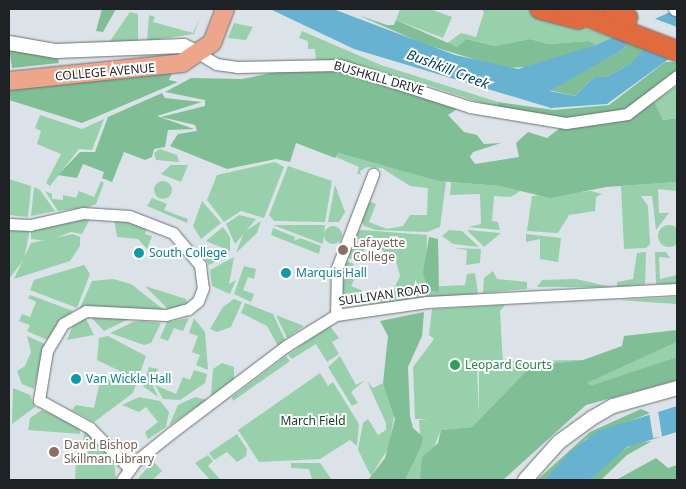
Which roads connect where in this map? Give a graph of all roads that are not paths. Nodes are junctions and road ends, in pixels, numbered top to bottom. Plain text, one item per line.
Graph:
1 (215, 9) edge
2 (225, 9) edge
3 (540, 9) edge
4 (567, 9) edge
5 (603, 9) edge
6 (628, 20) edge
7 (677, 37) edge
8 (9, 43) edge
9 (199, 51) junction
10 (677, 51) edge
11 (677, 76) edge
12 (9, 81) edge
13 (373, 174) dead end
14 (9, 224) edge
15 (677, 289) edge
16 (336, 315) junction
17 (677, 388) edge
18 (129, 468) junction
19 (122, 480) edge
20 (525, 480) edge

1 - 9 main road
2 - 9 main road
3 - 6 highway
4 - 6 highway
5 - 6 highway
6 - 7 highway
6 - 10 highway
8 - 9 street, BUSHKILL DRIVE
9 - 11 street, BUSHKILL DRIVE
9 - 12 main road, COLLEGE AVENUE
13 - 16 street
14 - 18 street
15 - 16 street, SULLIVAN ROAD
16 - 18 street, SULLIVAN ROAD
17 - 20 street
18 - 19 street, SULLIVAN ROAD

